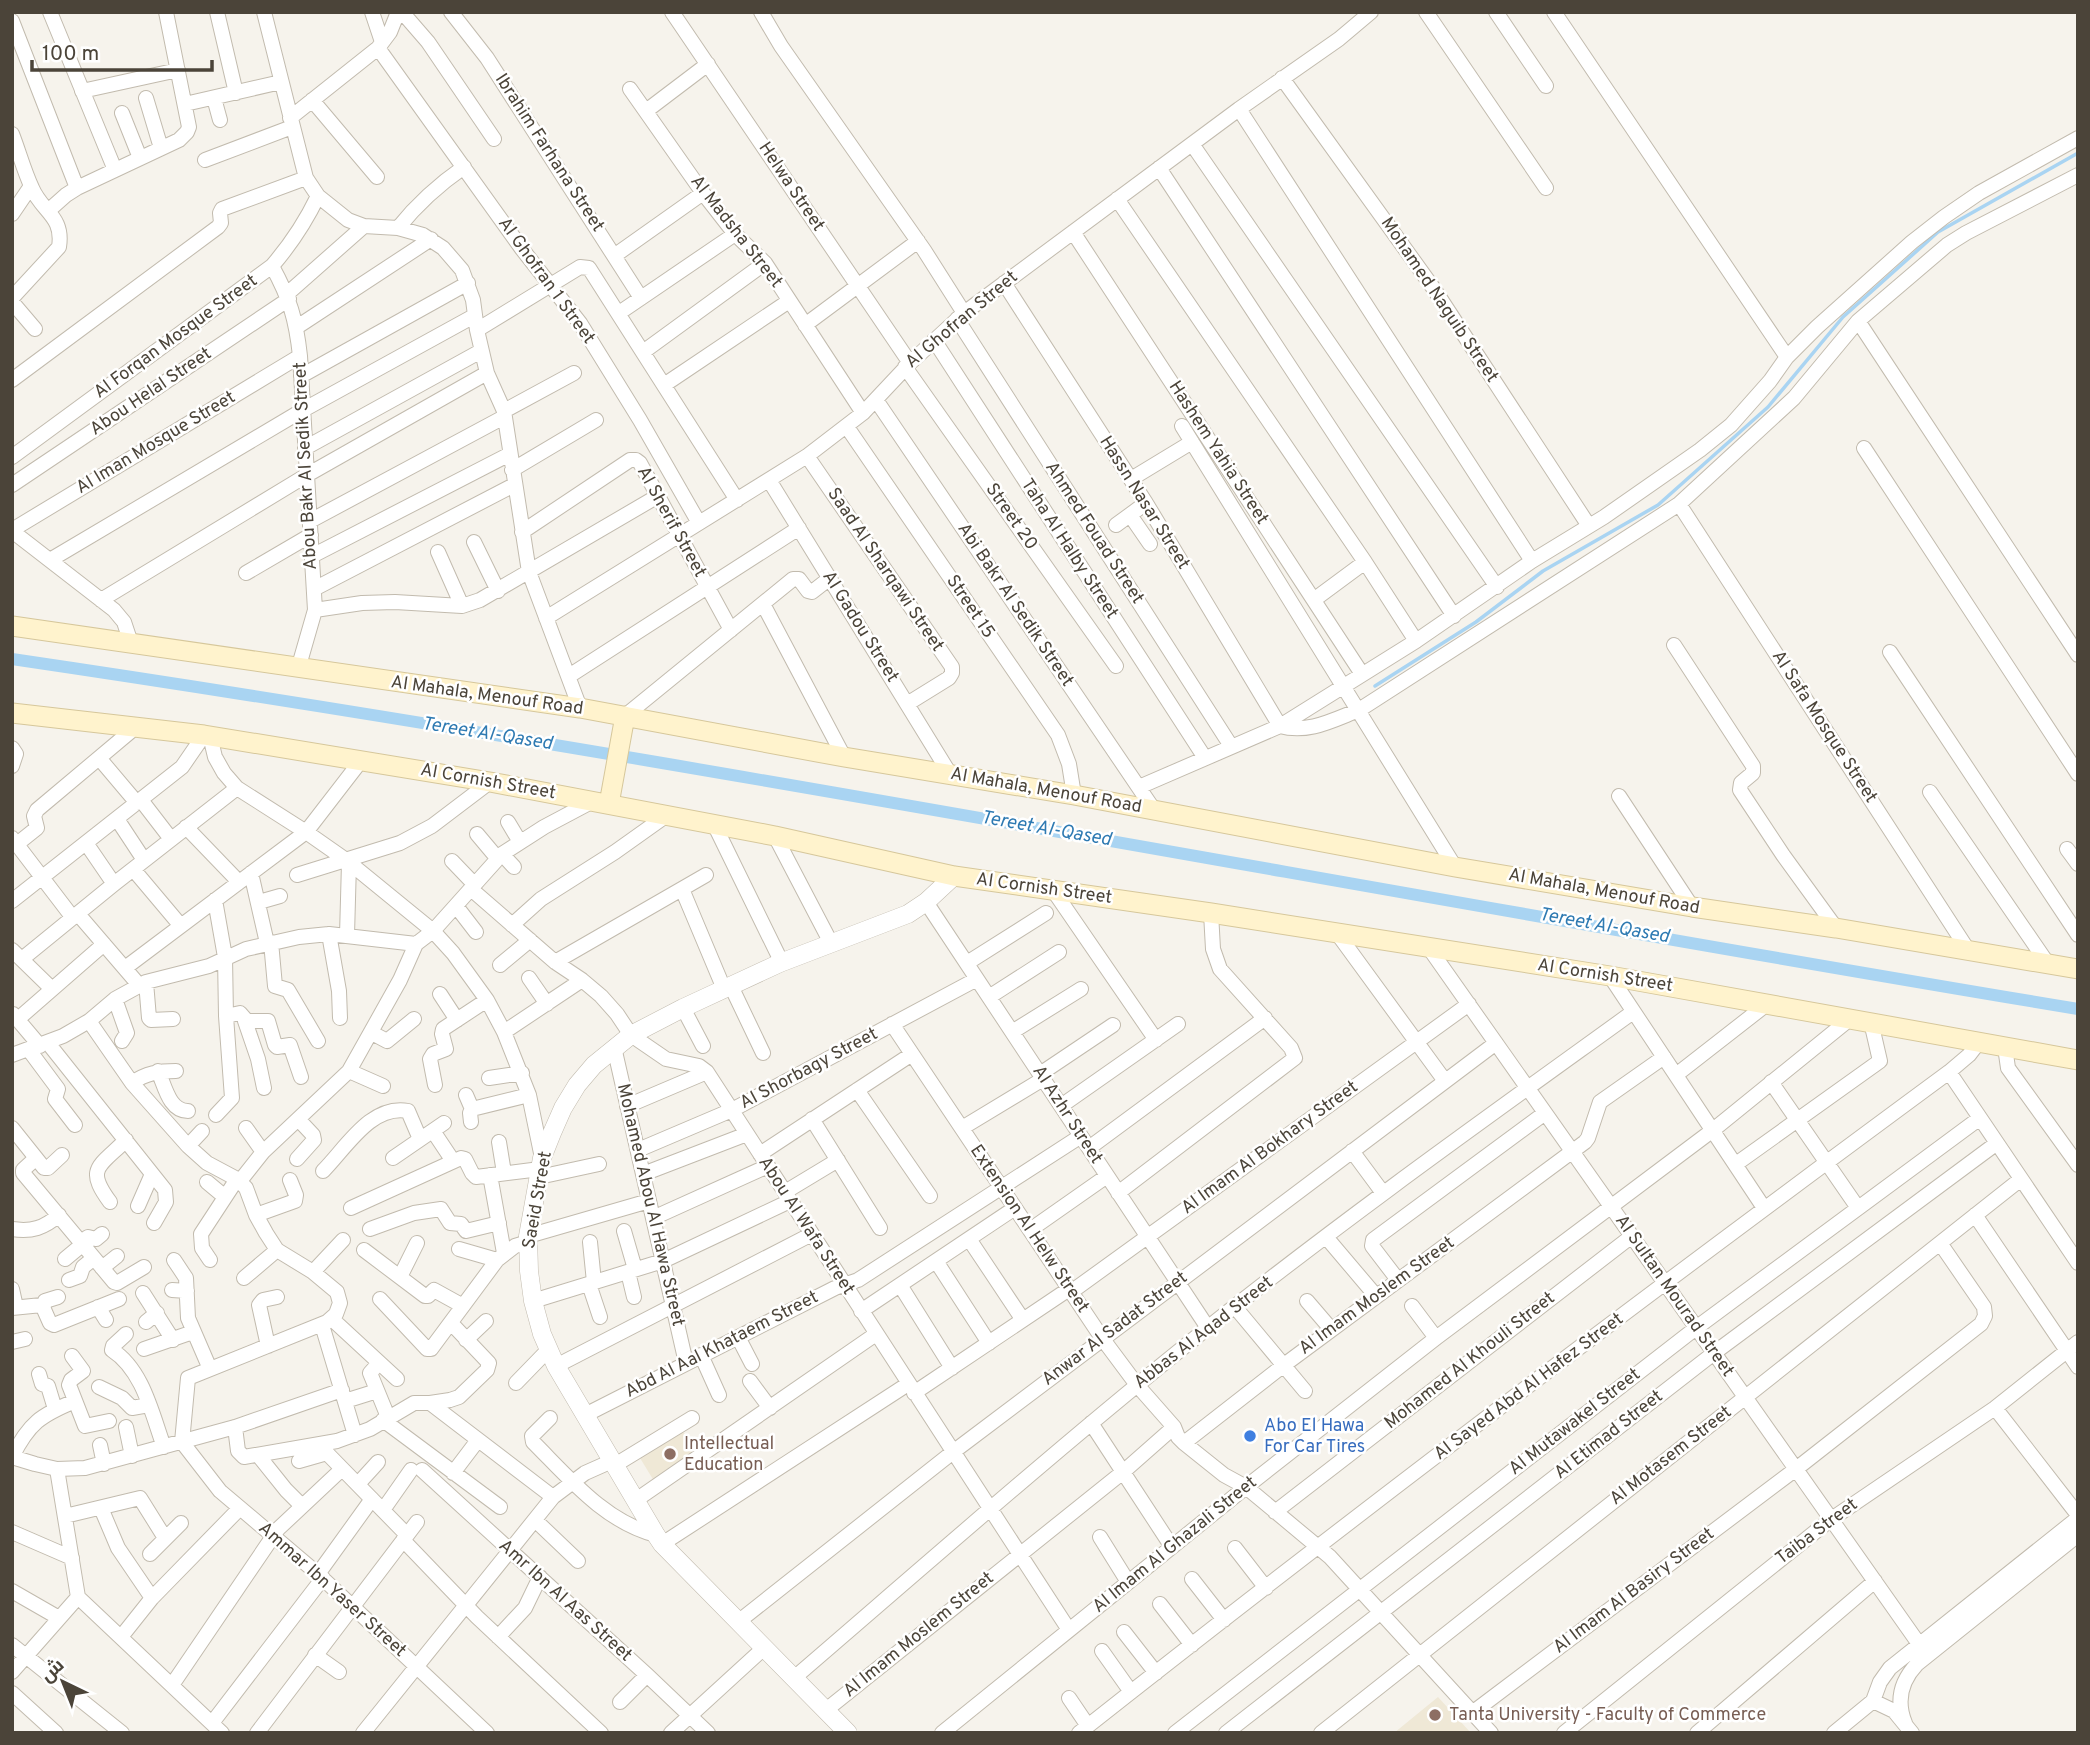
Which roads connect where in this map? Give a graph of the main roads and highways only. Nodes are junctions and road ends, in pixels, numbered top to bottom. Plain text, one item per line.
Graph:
1 (12, 626) edge
2 (12, 713) edge
3 (624, 722) junction
4 (605, 796) junction
5 (2078, 969) edge
6 (2076, 1062) edge

1 - 3 main road, Al Mahala, Menouf Road
2 - 4 main road, Al Cornish Street
3 - 4 main road
3 - 5 main road, Al Mahala, Menouf Road
4 - 6 main road, Al Cornish Street

